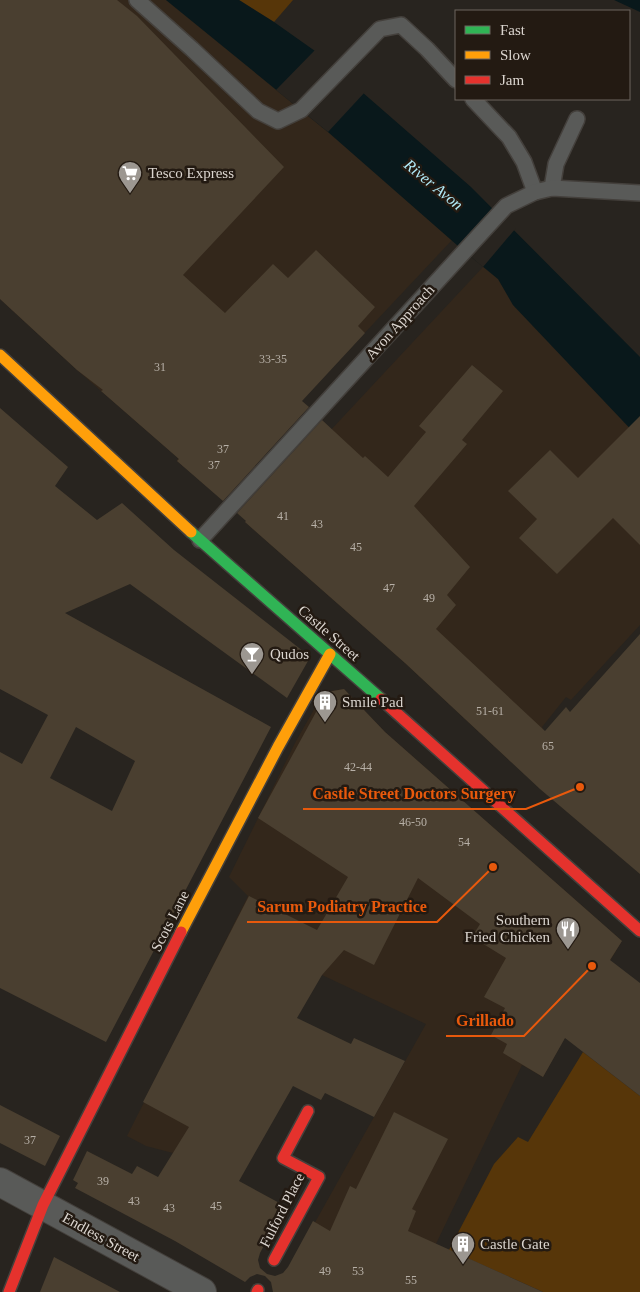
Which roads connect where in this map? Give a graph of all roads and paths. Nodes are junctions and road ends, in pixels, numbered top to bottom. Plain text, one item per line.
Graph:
1 (137, 0) edge
2 (455, 79) edge
3 (475, 100) edge
4 (577, 119) dead end
5 (552, 188) junction
6 (535, 192) junction
7 (640, 193) edge
8 (0, 355) edge
9 (200, 540) junction
10 (330, 654) junction
11 (640, 931) edge
12 (308, 1112) dead end
13 (0, 1182) edge
14 (43, 1205) junction
15 (274, 1260) dead end
16 (9, 1292) edge
17 (201, 1292) edge

1 - 2 lane
3 - 6 lane
4 - 5 lane
5 - 6 lane, Avon Approach
5 - 7 lane, Avon Approach
6 - 9 lane, Avon Approach
8 - 9 street, Castle Street
9 - 10 street, Castle Street
10 - 11 street, Castle Street
10 - 14 street, Scots Lane
12 - 15 street, Fulford Place
13 - 14 street, Endless Street
14 - 16 street, Scots Lane
14 - 17 street, Endless Street

